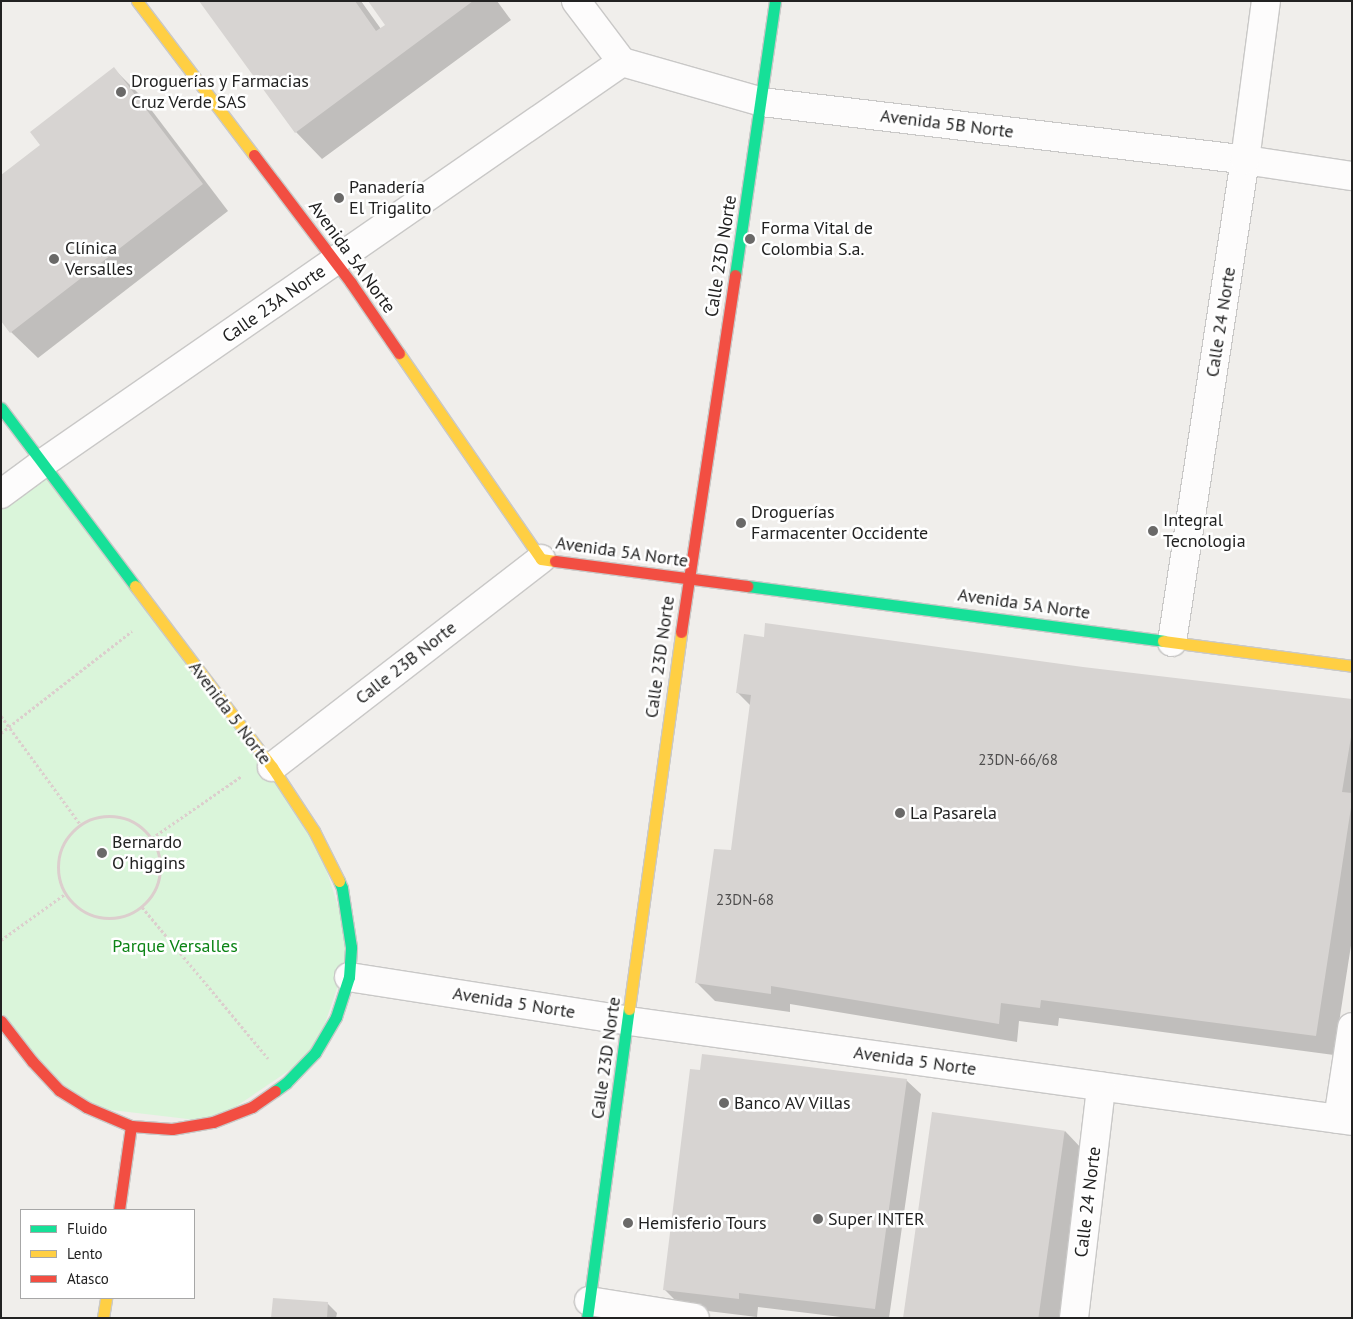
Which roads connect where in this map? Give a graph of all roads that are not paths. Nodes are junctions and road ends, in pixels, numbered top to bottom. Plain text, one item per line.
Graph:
1 (138, 1) edge
2 (576, 1) edge
3 (775, 1) edge
4 (1266, 1) edge
5 (622, 62) junction
6 (762, 102) junction
7 (1245, 160) junction
8 (1352, 176) edge
9 (335, 262) junction
10 (1, 408) edge
11 (43, 463) junction
12 (1, 494) edge
13 (541, 559) junction
14 (688, 578) junction
15 (1172, 642) junction
16 (1352, 666) edge
17 (272, 766) junction
18 (349, 976) junction
19 (1, 1021) edge
20 (628, 1021) junction
21 (1352, 1027) edge
22 (1102, 1087) junction
23 (1345, 1120) edge
24 (130, 1126) junction
25 (119, 1209) edge
26 (106, 1299) edge
27 (588, 1310) edge
28 (104, 1318) edge
29 (695, 1318) edge
30 (1074, 1318) edge

1 - 9 street, Avenida 5A Norte
2 - 5 street
3 - 6 street, Calle 23D Norte
4 - 7 street, Calle 24 Norte
5 - 6 street, Avenida 5B Norte
5 - 9 street, Calle 23A Norte
6 - 7 street, Avenida 5B Norte
6 - 14 street, Calle 23D Norte
7 - 8 street, Avenida 5B Norte
7 - 15 street, Calle 24 Norte
9 - 11 street, Calle 23A Norte
9 - 13 street, Avenida 5A Norte
10 - 11 street, Avenida 5 Norte
11 - 12 street, Calle 23A Norte
11 - 17 street, Avenida 5 Norte
13 - 14 street, Avenida 5A Norte
13 - 17 street, Calle 23B Norte
14 - 15 street, Avenida 5A Norte
14 - 20 street, Calle 23D Norte
15 - 16 street, Avenida 5A Norte
17 - 18 street, Avenida 5 Norte
18 - 20 street, Avenida 5 Norte
18 - 24 street
19 - 24 street
20 - 22 street, Avenida 5 Norte
20 - 27 street, Calle 23D Norte
21 - 23 street
22 - 23 street, Avenida 5 Norte
22 - 30 street, Calle 24 Norte
24 - 25 street
26 - 28 street
27 - 29 street

